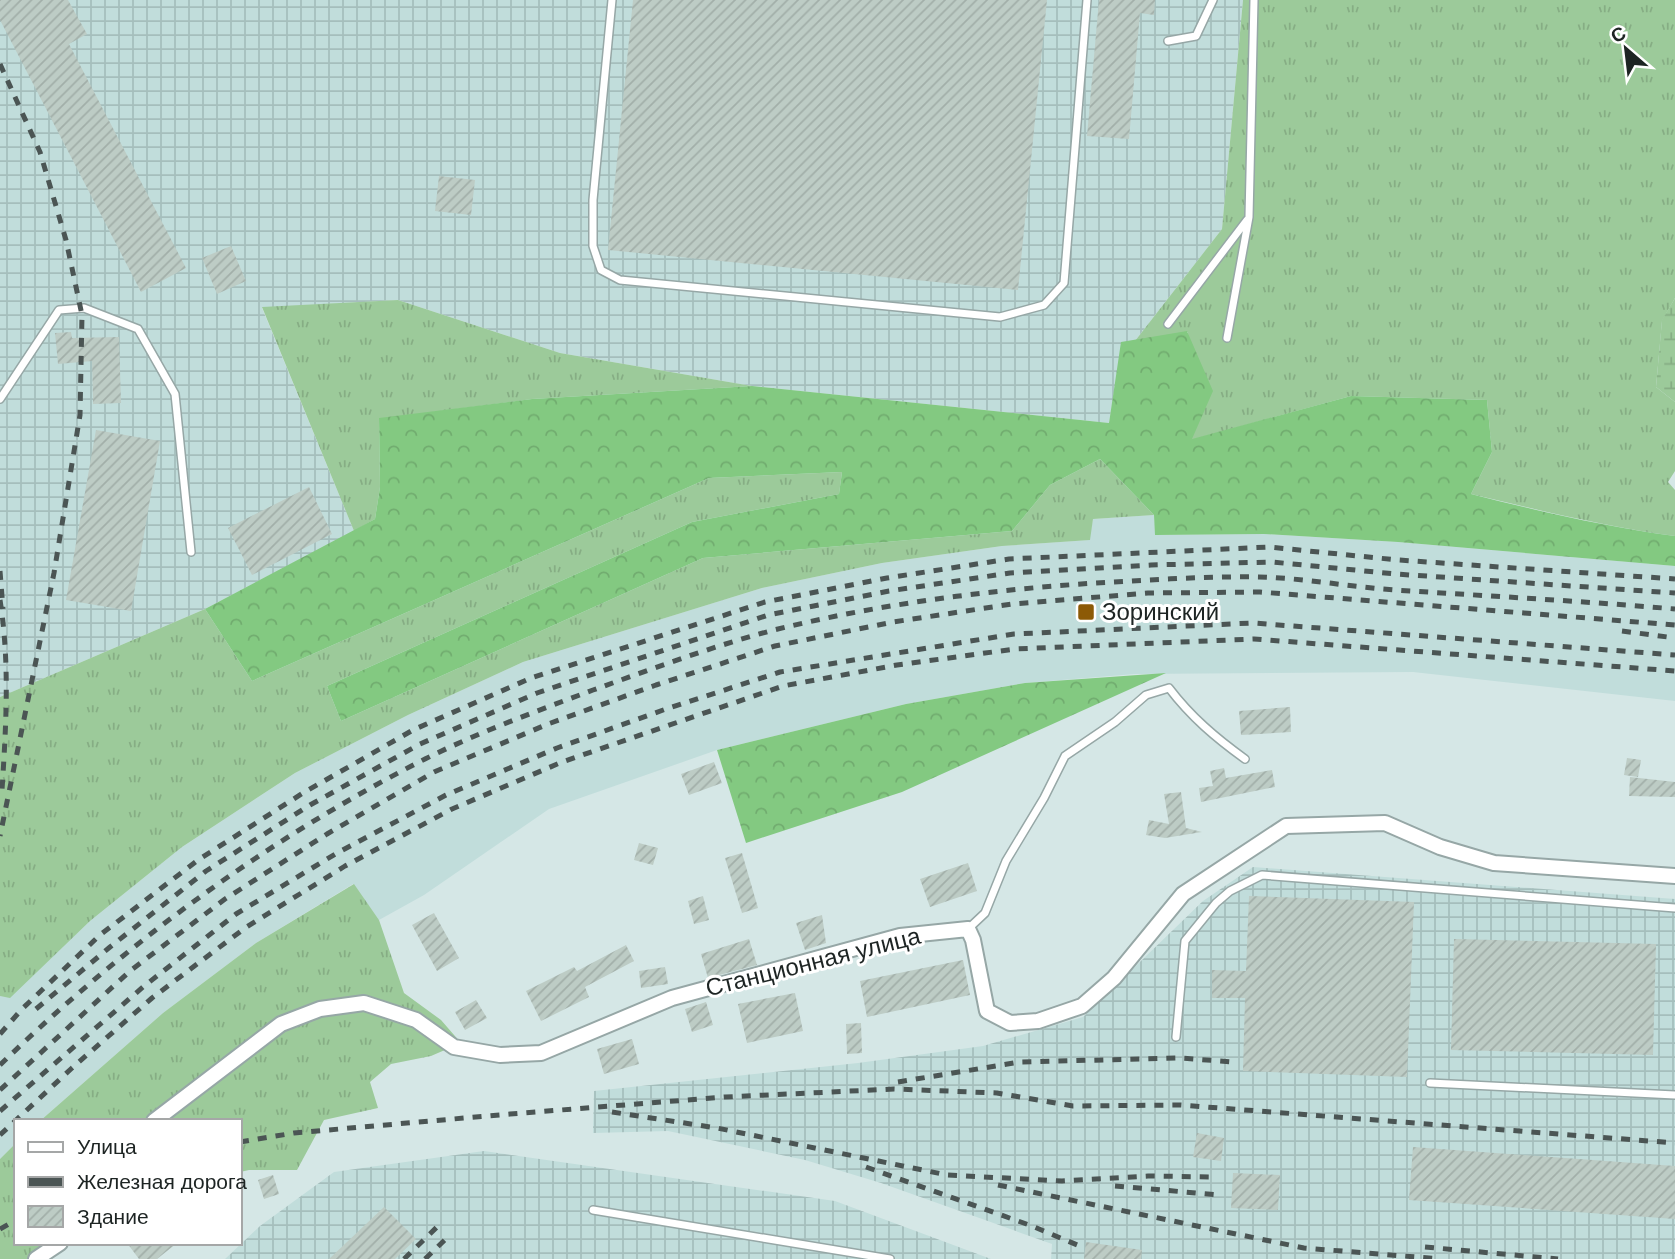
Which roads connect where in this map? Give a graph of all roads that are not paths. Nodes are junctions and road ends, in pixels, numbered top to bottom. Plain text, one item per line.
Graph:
1 (612, 0) edge
2 (1087, 0) edge
3 (1213, 0) edge
4 (1254, 0) edge
5 (1168, 41) dead end
6 (1250, 217) junction
7 (1168, 324) dead end
8 (1227, 338) dead end
9 (0, 399) edge
10 (191, 552) dead end
11 (1245, 759) dead end
12 (1675, 876) edge
13 (1675, 908) edge
14 (968, 929) junction
15 (1176, 1037) dead end
16 (1430, 1083) dead end
17 (1675, 1095) edge
18 (157, 1119) edge
19 (593, 1210) dead end
20 (57, 1245) edge
21 (36, 1259) edge
22 (890, 1259) edge

1 - 2 lane
3 - 5 lane
4 - 6 lane
6 - 7 lane
6 - 8 lane
9 - 10 lane
11 - 14 lane
12 - 14 street
13 - 15 lane
14 - 18 street, Станционная улица
16 - 17 lane
19 - 22 lane
20 - 21 street

